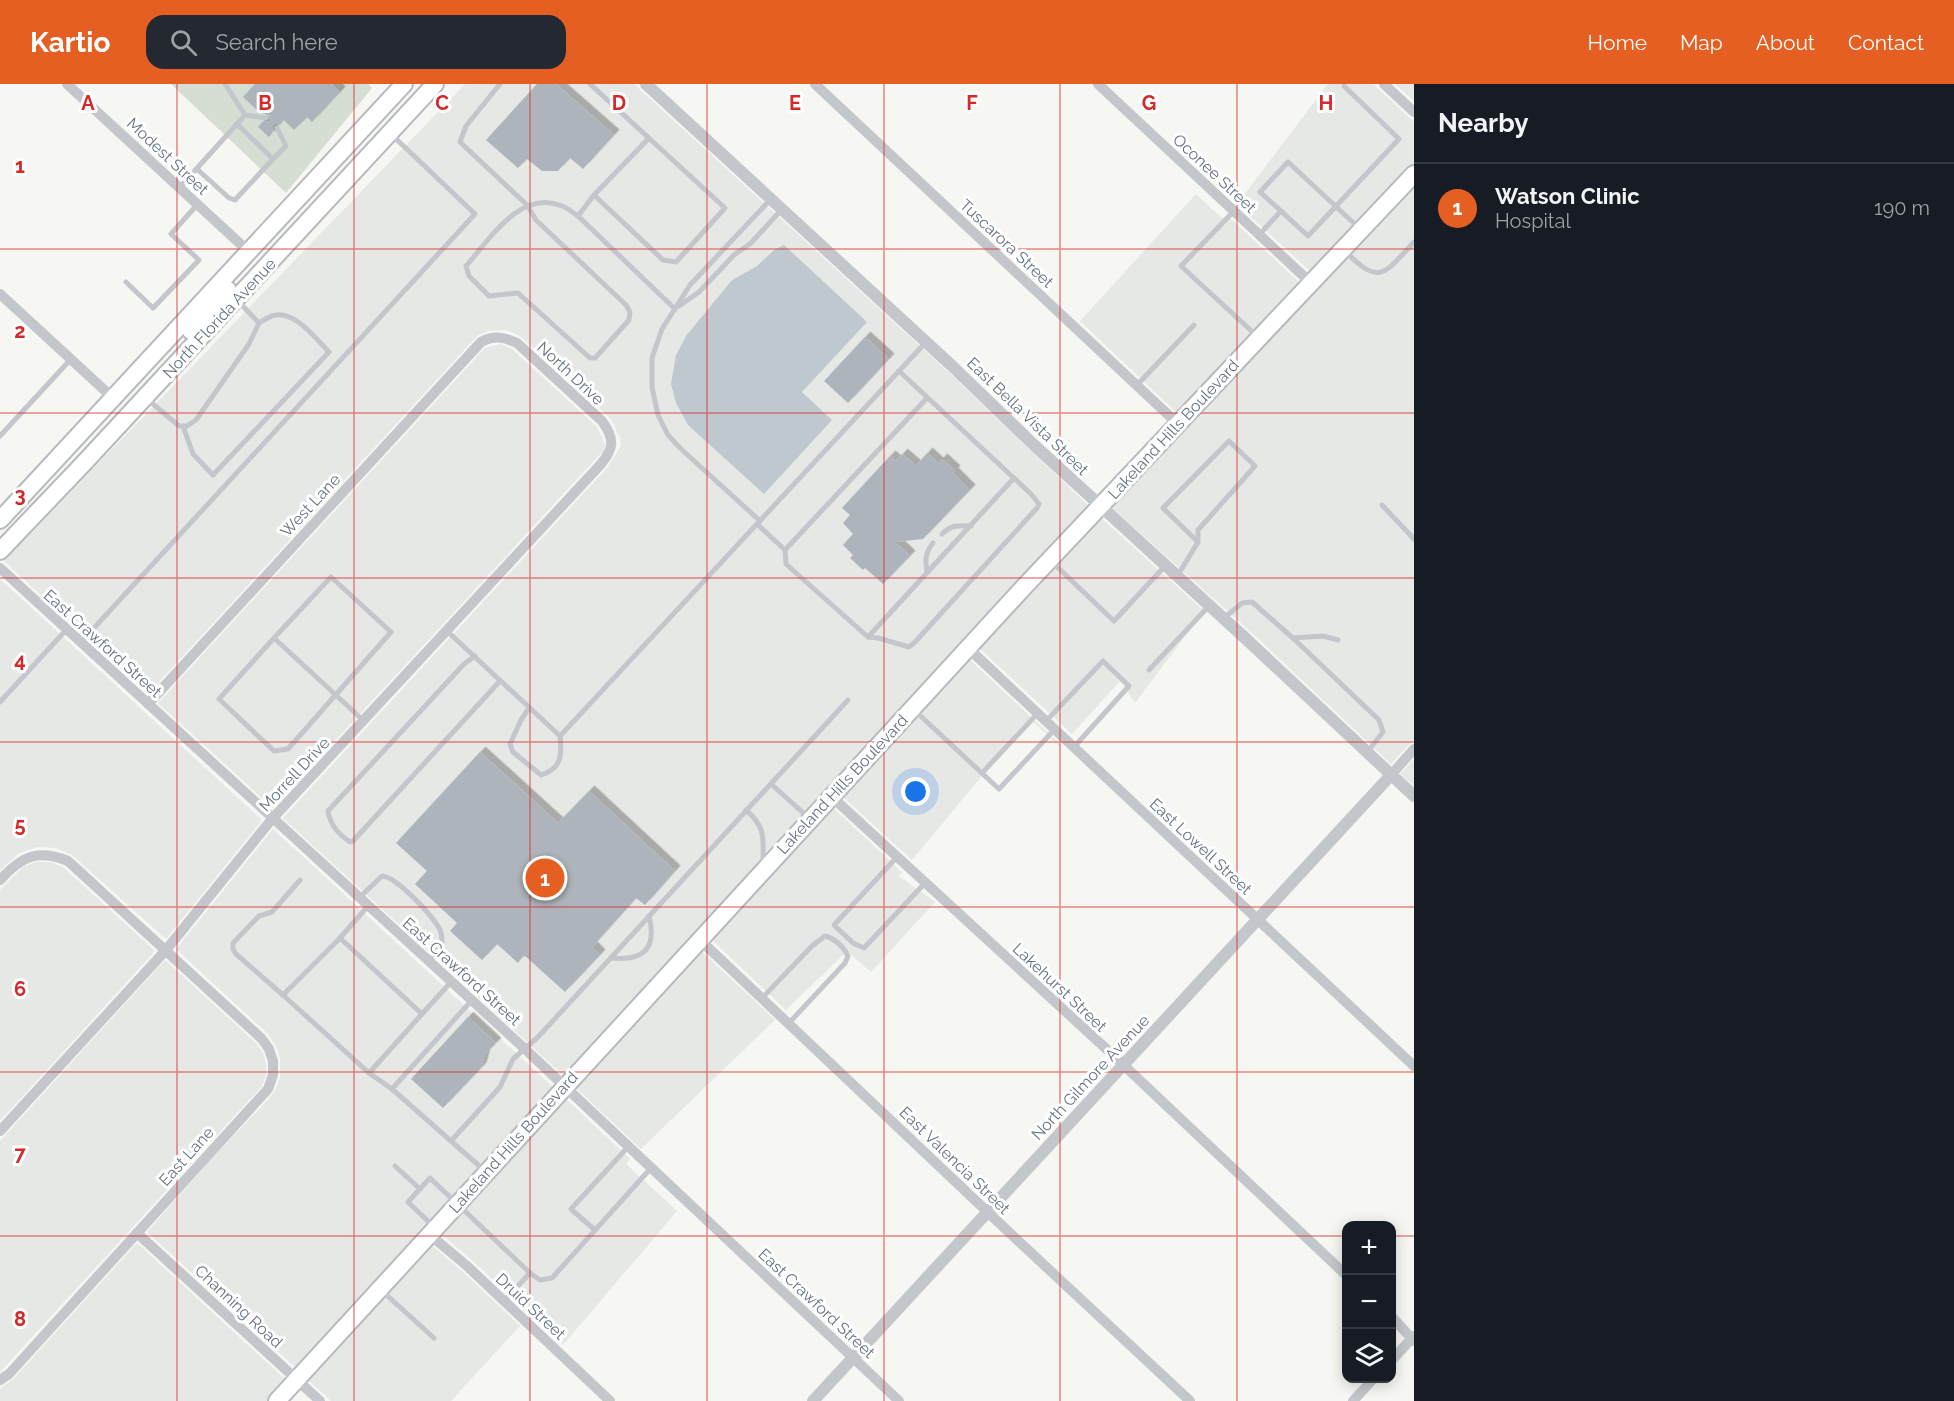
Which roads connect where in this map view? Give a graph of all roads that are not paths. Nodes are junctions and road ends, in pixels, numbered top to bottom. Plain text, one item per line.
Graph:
1 (67, 84) edge
2 (225, 84) edge
3 (404, 84) edge
4 (435, 84) edge
5 (500, 84) edge
6 (590, 84) edge
7 (646, 84) edge
8 (815, 84) edge
9 (1098, 84) edge
10 (1384, 84) edge
11 (1344, 86) dead end
12 (1414, 112) edge
13 (245, 115) junction
14 (266, 118) dead end
15 (237, 124) junction
16 (277, 128) dead end
17 (390, 134) junction
18 (649, 138) junction
19 (273, 159) junction
20 (197, 168) junction
21 (1414, 174) edge
22 (180, 188) junction
23 (594, 195) junction
24 (771, 199) junction
25 (198, 204) junction
26 (527, 205) junction
27 (1336, 206) junction
28 (782, 209) junction
29 (1234, 211) junction
30 (1281, 212) junction
31 (578, 216) junction
32 (1362, 231) junction
33 (1259, 235) junction
34 (734, 238) junction
35 (1414, 242) edge
36 (745, 248) junction
37 (1344, 250) junction
38 (248, 251) junction
39 (126, 282) dead end
40 (1312, 284) junction
41 (0, 294) edge
42 (236, 299) junction
43 (675, 309) junction
44 (260, 323) junction
45 (1194, 325) dead end
46 (499, 337) joint
47 (1259, 339) junction
48 (926, 342) junction
49 (70, 359) junction
50 (169, 371) junction
51 (899, 371) junction
52 (1137, 385) junction
53 (145, 397) junction
54 (113, 398) junction
55 (927, 398) junction
56 (98, 415) junction
57 (1178, 424) junction
58 (183, 426) junction
59 (0, 436) edge
60 (612, 442) joint
61 (1014, 478) junction
62 (1382, 505) dead end
63 (1100, 507) junction
64 (0, 520) edge
65 (758, 522) junction
66 (971, 526) junction
67 (942, 534) dead end
68 (0, 537) edge
69 (1414, 539) edge
70 (1198, 542) junction
71 (933, 543) dead end
72 (784, 550) junction
73 (0, 551) edge
74 (1050, 560) junction
75 (1165, 566) junction
76 (0, 568) edge
77 (927, 572) junction
78 (1177, 577) junction
79 (1209, 606) junction
80 (1224, 618) junction
81 (66, 630) junction
82 (447, 631) junction
83 (868, 637) junction
84 (274, 638) junction
85 (1293, 638) junction
86 (1338, 640) dead end
87 (80, 643) junction
88 (968, 648) junction
89 (475, 656) junction
90 (1149, 670) dead end
91 (500, 681) junction
92 (336, 694) junction
93 (848, 700) dead end
94 (0, 702) edge
95 (148, 704) junction
96 (529, 708) junction
97 (912, 708) junction
98 (1042, 717) junction
99 (364, 721) junction
100 (1055, 729) junction
101 (560, 736) junction
102 (1074, 747) junction
103 (1414, 749) edge
104 (1367, 753) junction
105 (982, 773) junction
106 (1391, 775) junction
107 (771, 784) junction
108 (831, 796) junction
109 (1414, 796) edge
110 (746, 810) junction
111 (272, 819) junction
112 (810, 819) junction
113 (897, 857) junction
114 (763, 870) junction
115 (0, 880) edge
116 (300, 880) dead end
117 (925, 883) junction
118 (359, 898) junction
119 (368, 906) junction
120 (649, 916) junction
121 (1258, 920) junction
122 (340, 938) junction
123 (699, 939) junction
124 (166, 950) junction
125 (611, 958) junction
126 (429, 961) junction
127 (451, 982) junction
128 (283, 995) junction
129 (762, 998) junction
130 (471, 1000) junction
131 (422, 1014) junction
132 (789, 1023) junction
133 (525, 1049) junction
134 (1124, 1065) junction
135 (1414, 1066) edge
136 (369, 1073) junction
137 (564, 1087) junction
138 (392, 1089) junction
139 (0, 1131) edge
140 (451, 1141) junction
141 (628, 1147) junction
142 (395, 1166) dead end
143 (651, 1168) junction
144 (486, 1172) junction
145 (420, 1189) junction
146 (457, 1204) junction
147 (989, 1212) junction
148 (595, 1230) junction
149 (432, 1231) junction
150 (137, 1233) junction
151 (1342, 1270) edge
152 (530, 1273) junction
153 (379, 1289) junction
154 (504, 1301) junction
155 (1396, 1321) edge
156 (435, 1338) dead end
157 (1413, 1338) edge
158 (1396, 1356) edge
159 (853, 1358) junction
160 (0, 1380) edge
161 (297, 1380) junction
162 (1369, 1383) edge
163 (277, 1401) edge
164 (320, 1401) edge
165 (610, 1401) edge
166 (813, 1401) edge
167 (899, 1401) edge
168 (1190, 1401) edge
169 (1353, 1401) edge

1 - 22 street, Modest Street
2 - 13 lane
3 - 38 main road, North Florida Avenue
4 - 17 main road, North Florida Avenue
5 - 26 lane
6 - 18 lane
7 - 24 street, East Bella Vista Street
8 - 52 street, Tuscarora Street
9 - 29 street, Oconee Street
10 - 12 street
11 - 27 lane
13 - 14 lane
13 - 15 lane
15 - 19 lane
15 - 20 lane
16 - 19 lane
17 - 42 main road, North Florida Avenue
17 - 87 lane
18 - 23 lane
18 - 23 lane
19 - 20 lane
20 - 22 lane
21 - 32 main road, Lakeland Hills Boulevard
22 - 25 street, Modest Street
23 - 31 lane
24 - 28 street, East Bella Vista Street
24 - 34 lane
25 - 38 street, Modest Street
25 - 39 lane
26 - 26 lane
26 - 31 lane
27 - 30 lane
27 - 30 lane
27 - 32 lane
28 - 36 lane
28 - 48 street, East Bella Vista Street
29 - 33 street, Oconee Street
29 - 47 lane
30 - 33 lane
31 - 43 lane
32 - 37 main road, Lakeland Hills Boulevard
33 - 40 street, Oconee Street
34 - 36 lane
34 - 43 lane
35 - 37 lane
36 - 43 lane
37 - 40 main road, Lakeland Hills Boulevard
38 - 50 main road
38 - 54 main road, North Florida Avenue
40 - 47 main road, Lakeland Hills Boulevard
41 - 49 street
42 - 44 lane
42 - 50 main road, North Florida Avenue
43 - 65 lane
44 - 58 lane
44 - 58 lane
45 - 52 lane
46 - 60 street, North Drive
46 - 95 street, West Lane
47 - 57 main road, Lakeland Hills Boulevard
48 - 51 lane
48 - 63 street, East Bella Vista Street
49 - 54 street
49 - 59 lane
50 - 53 main road, North Florida Avenue
51 - 55 lane
51 - 65 lane
52 - 57 street, Tuscarora Street
53 - 58 lane
53 - 73 main road, North Florida Avenue
54 - 56 main road, North Florida Avenue
55 - 61 lane
55 - 72 lane
56 - 64 main road, North Florida Avenue
56 - 68 main road
57 - 63 main road, Lakeland Hills Boulevard
60 - 82 street, Morrell Drive
61 - 66 lane
61 - 83 lane
62 - 69 lane
63 - 74 main road, Lakeland Hills Boulevard
63 - 75 street, East Bella Vista Street
65 - 72 lane
65 - 101 lane
66 - 67 lane
66 - 77 lane
70 - 70 lane
70 - 78 lane
71 - 77 lane
72 - 83 lane
74 - 75 lane
74 - 88 main road, Lakeland Hills Boulevard
75 - 78 street, East Bella Vista Street
76 - 81 street, East Crawford Street
77 - 83 lane
78 - 79 street, East Bella Vista Street
79 - 80 street, East Bella Vista Street
79 - 90 lane
80 - 85 lane
80 - 104 street, East Bella Vista Street
81 - 87 street, East Crawford Street
81 - 94 lane
82 - 89 lane
82 - 99 street, Morrell Drive
84 - 92 lane
84 - 92 lane
84 - 92 lane
85 - 86 lane
85 - 104 lane
87 - 95 street, East Crawford Street
88 - 97 main road, Lakeland Hills Boulevard
88 - 98 street, East Lowell Street
89 - 91 lane
89 - 91 lane
91 - 96 lane
92 - 99 lane
93 - 107 lane
95 - 111 street, East Crawford Street
96 - 101 lane
96 - 101 lane
97 - 105 lane
97 - 108 main road, Lakeland Hills Boulevard
98 - 100 street, East Lowell Street
98 - 102 lane
98 - 105 lane
99 - 111 street, Morrell Drive
100 - 102 street, East Lowell Street
100 - 105 lane
102 - 121 street, East Lowell Street
103 - 106 street
104 - 106 street, East Bella Vista Street
106 - 109 street, East Bella Vista Street
106 - 121 street, North Gilmore Avenue
107 - 110 lane
107 - 112 lane
108 - 112 main road, Lakeland Hills Boulevard
108 - 113 street, Lakehurst Street
110 - 114 lane
110 - 120 lane
111 - 118 street, East Crawford Street
111 - 124 street, Morrell Drive
112 - 114 main road, Lakeland Hills Boulevard
113 - 117 street, Lakehurst Street
113 - 117 lane
114 - 123 main road, Lakeland Hills Boulevard
115 - 124 street
116 - 128 lane
117 - 134 street, Lakehurst Street
118 - 119 street, East Crawford Street
118 - 126 lane
119 - 122 lane
119 - 126 street, East Crawford Street
120 - 125 lane
120 - 125 lane
121 - 134 street, North Gilmore Avenue
121 - 135 street, East Lowell Street
122 - 128 lane
122 - 131 lane
123 - 129 street, East Valencia Street
123 - 137 main road, Lakeland Hills Boulevard
124 - 139 street, Morrell Drive
124 - 150 street, East Lane
125 - 133 lane
126 - 127 street, East Crawford Street
127 - 130 street, East Crawford Street
127 - 131 lane
128 - 136 lane
129 - 132 street, East Valencia Street
129 - 132 lane
130 - 133 street, East Crawford Street
130 - 138 lane
131 - 136 lane
132 - 147 street, East Valencia Street
133 - 137 street, East Crawford Street
133 - 140 lane
134 - 147 street, North Gilmore Avenue
134 - 151 street, Lakehurst Street
136 - 138 lane
137 - 141 street, East Crawford Street
137 - 144 main road, Lakeland Hills Boulevard
138 - 140 lane
140 - 144 lane
141 - 143 street, East Crawford Street
141 - 148 lane
142 - 145 lane
143 - 148 lane
143 - 159 street, East Crawford Street
144 - 146 main road, Lakeland Hills Boulevard
145 - 146 lane
145 - 149 lane
146 - 149 main road, Lakeland Hills Boulevard
146 - 152 lane
147 - 159 street, North Gilmore Avenue
147 - 168 street, East Valencia Street
148 - 152 lane
149 - 153 main road, Lakeland Hills Boulevard
149 - 154 street, Druid Street
150 - 160 street, East Lane
150 - 161 street, Channing Road
152 - 154 lane
153 - 156 lane
153 - 161 main road, Lakeland Hills Boulevard
154 - 165 street, Druid Street
155 - 157 street
157 - 158 street
159 - 166 street, North Gilmore Avenue
159 - 167 street, East Crawford Street
161 - 163 main road, Lakeland Hills Boulevard
161 - 164 street, Channing Road
162 - 169 street

